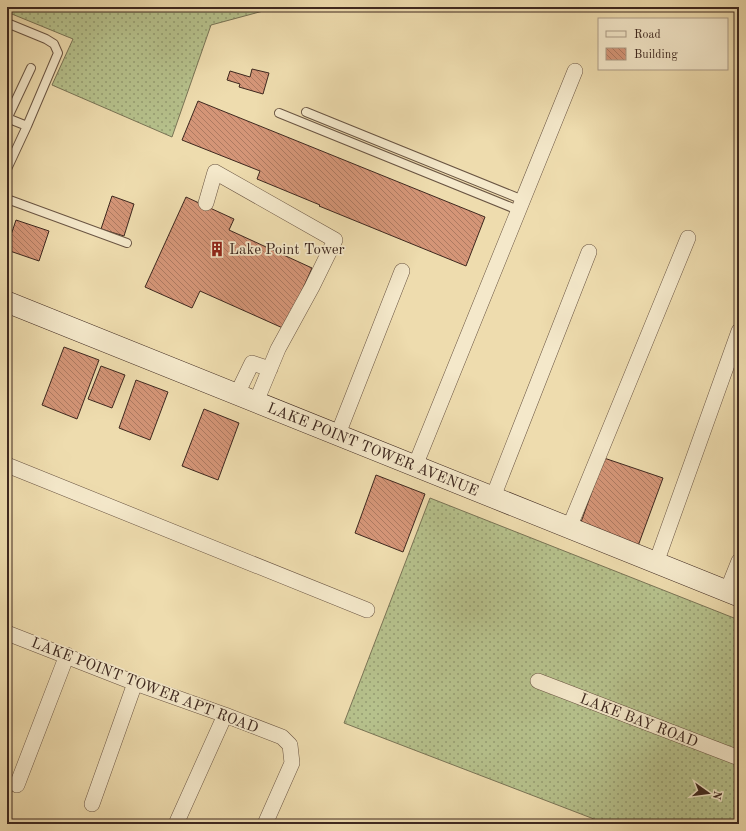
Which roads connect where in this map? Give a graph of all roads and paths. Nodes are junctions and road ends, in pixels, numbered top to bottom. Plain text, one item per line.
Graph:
1 (7, 23) edge
2 (31, 68) dead end
3 (575, 71) dead end
4 (306, 112) dead end
5 (279, 113) dead end
6 (7, 119) edge
7 (27, 126) junction
8 (7, 169) edge
9 (7, 199) edge
10 (206, 203) dead end
11 (521, 205) junction
12 (688, 238) dead end
13 (127, 243) dead end
14 (588, 252) dead end
15 (402, 271) dead end
16 (7, 302) edge
17 (739, 331) edge
18 (270, 370) junction
19 (237, 394) junction
20 (256, 402) junction
21 (338, 434) junction
22 (7, 465) edge
23 (415, 466) junction
24 (493, 498) junction
25 (568, 528) junction
26 (739, 561) edge
27 (656, 563) junction
28 (733, 594) edge
29 (367, 610) dead end
30 (7, 632) edge
31 (67, 655) junction
32 (538, 681) dead end
33 (135, 683) junction
34 (225, 715) junction
35 (739, 758) edge
36 (18, 785) dead end
37 (92, 804) dead end
38 (176, 824) edge
39 (265, 824) edge

1 - 7 lane
2 - 6 lane
3 - 11 street
4 - 11 lane
5 - 11 lane
6 - 7 lane
7 - 8 lane
9 - 13 lane
10 - 18 street
11 - 23 street
12 - 25 street
14 - 24 street
15 - 21 street
16 - 19 street, LAKE POINT TOWER AVENUE
17 - 27 street
18 - 19 street
18 - 20 street
19 - 20 street, LAKE POINT TOWER AVENUE
20 - 21 street, LAKE POINT TOWER AVENUE
21 - 23 street, LAKE POINT TOWER AVENUE
22 - 29 street
23 - 24 street, LAKE POINT TOWER AVENUE
24 - 25 street, LAKE POINT TOWER AVENUE
25 - 27 street, LAKE POINT TOWER AVENUE
26 - 28 street
27 - 28 street, LAKE POINT TOWER AVENUE
30 - 31 street, LAKE POINT TOWER APT ROAD
31 - 33 street, LAKE POINT TOWER APT ROAD
31 - 36 street
32 - 35 street, LAKE BAY ROAD
33 - 34 street, LAKE POINT TOWER APT ROAD
33 - 37 street
34 - 38 street
34 - 39 street, LAKE POINT TOWER APT ROAD

